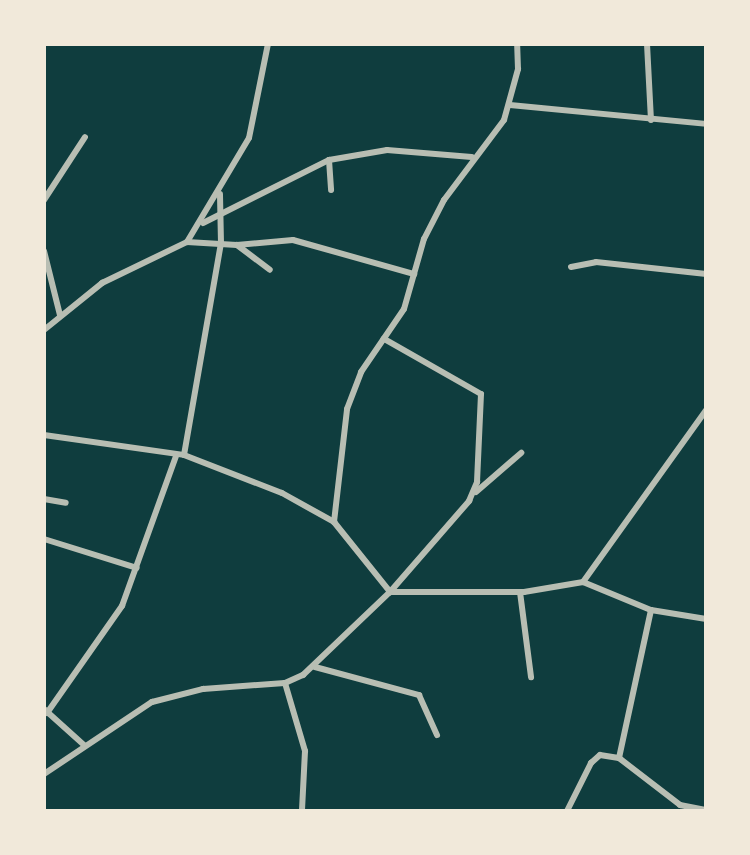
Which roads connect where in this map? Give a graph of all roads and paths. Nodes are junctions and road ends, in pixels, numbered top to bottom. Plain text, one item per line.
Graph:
1 (268, 44) edge
2 (517, 44) edge
3 (647, 44) edge
4 (510, 105) junction
5 (651, 120) junction
6 (706, 124) edge
7 (85, 137) dead end
8 (472, 157) junction
9 (329, 160) junction
10 (331, 190) dead end
11 (219, 192) junction
12 (44, 200) edge
13 (221, 213) junction
14 (201, 224) junction
15 (187, 242) junction
16 (222, 243) junction
17 (237, 245) junction
18 (44, 251) edge
19 (571, 267) dead end
20 (270, 270) dead end
21 (415, 274) junction
22 (706, 274) edge
23 (60, 315) junction
24 (44, 330) edge
25 (384, 340) junction
26 (706, 410) edge
27 (44, 435) edge
28 (522, 453) dead end
29 (180, 455) junction
30 (475, 492) junction
31 (44, 499) edge
32 (66, 503) dead end
33 (334, 522) junction
34 (44, 539) edge
35 (138, 568) junction
36 (583, 582) junction
37 (390, 592) junction
38 (520, 592) junction
39 (651, 610) junction
40 (706, 619) edge
41 (315, 667) junction
42 (531, 677) dead end
43 (285, 683) junction
44 (45, 711) edge
45 (437, 735) dead end
46 (84, 746) junction
47 (619, 758) junction
48 (44, 774) edge
49 (706, 810) edge
50 (302, 811) edge
51 (567, 811) edge

1 - 11 street
2 - 4 street
3 - 5 street
4 - 5 street
4 - 8 street
5 - 6 street
7 - 12 street
8 - 9 street
8 - 21 street
9 - 10 street
9 - 13 street
11 - 13 street
11 - 14 street
13 - 14 street
13 - 16 street
14 - 15 street
15 - 16 street
15 - 23 street
16 - 17 street
16 - 29 street
17 - 20 street
17 - 21 street
18 - 23 street
19 - 22 street
21 - 25 street
23 - 24 street
25 - 30 street
25 - 33 street
26 - 36 street
27 - 29 street
28 - 30 street
29 - 33 street
29 - 35 street
30 - 37 street
31 - 32 street
33 - 37 street
34 - 35 street
35 - 44 street
36 - 38 street
36 - 39 street
37 - 38 street
37 - 41 street
38 - 42 street
39 - 40 street
39 - 47 street
41 - 43 street
41 - 45 street
43 - 46 street
43 - 50 street
44 - 46 street
46 - 48 street
47 - 49 street
47 - 51 street

